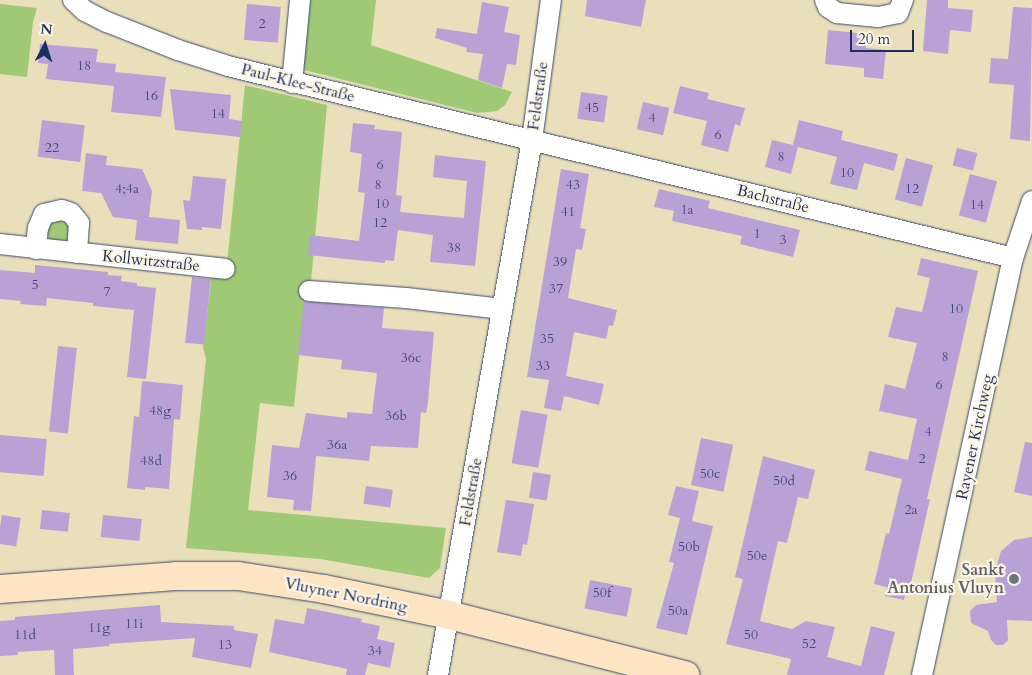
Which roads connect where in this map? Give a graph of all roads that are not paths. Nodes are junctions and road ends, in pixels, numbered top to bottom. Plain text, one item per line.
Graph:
1 (73, 0) edge
2 (300, 0) edge
3 (551, 0) edge
4 (825, 0) edge
5 (903, 0) edge
6 (292, 83) junction
7 (532, 140) junction
8 (1032, 200) edge
9 (0, 244) edge
10 (36, 249) junction
11 (76, 253) junction
12 (1013, 258) junction
13 (225, 269) dead end
14 (309, 291) dead end
15 (502, 310) junction
16 (0, 589) edge
17 (449, 616) junction
18 (438, 675) edge
19 (685, 675) edge
20 (922, 675) edge

1 - 6 street, Paul-Klee-Straße
2 - 6 street
3 - 7 street, Feldstraße
4 - 5 street
6 - 7 street, Paul-Klee-Straße
7 - 12 street, Bachstraße
7 - 15 street, Feldstraße
8 - 12 street, Rayener Kirchweg
9 - 10 street, Kollwitzstraße
10 - 11 street, Kollwitzstraße
10 - 11 street
11 - 13 street, Kollwitzstraße
12 - 20 street, Rayener Kirchweg
14 - 15 street
15 - 17 street, Feldstraße
16 - 17 street, Vluyner Nordring
17 - 18 street, Feldstraße
17 - 19 street, Vluyner Nordring

